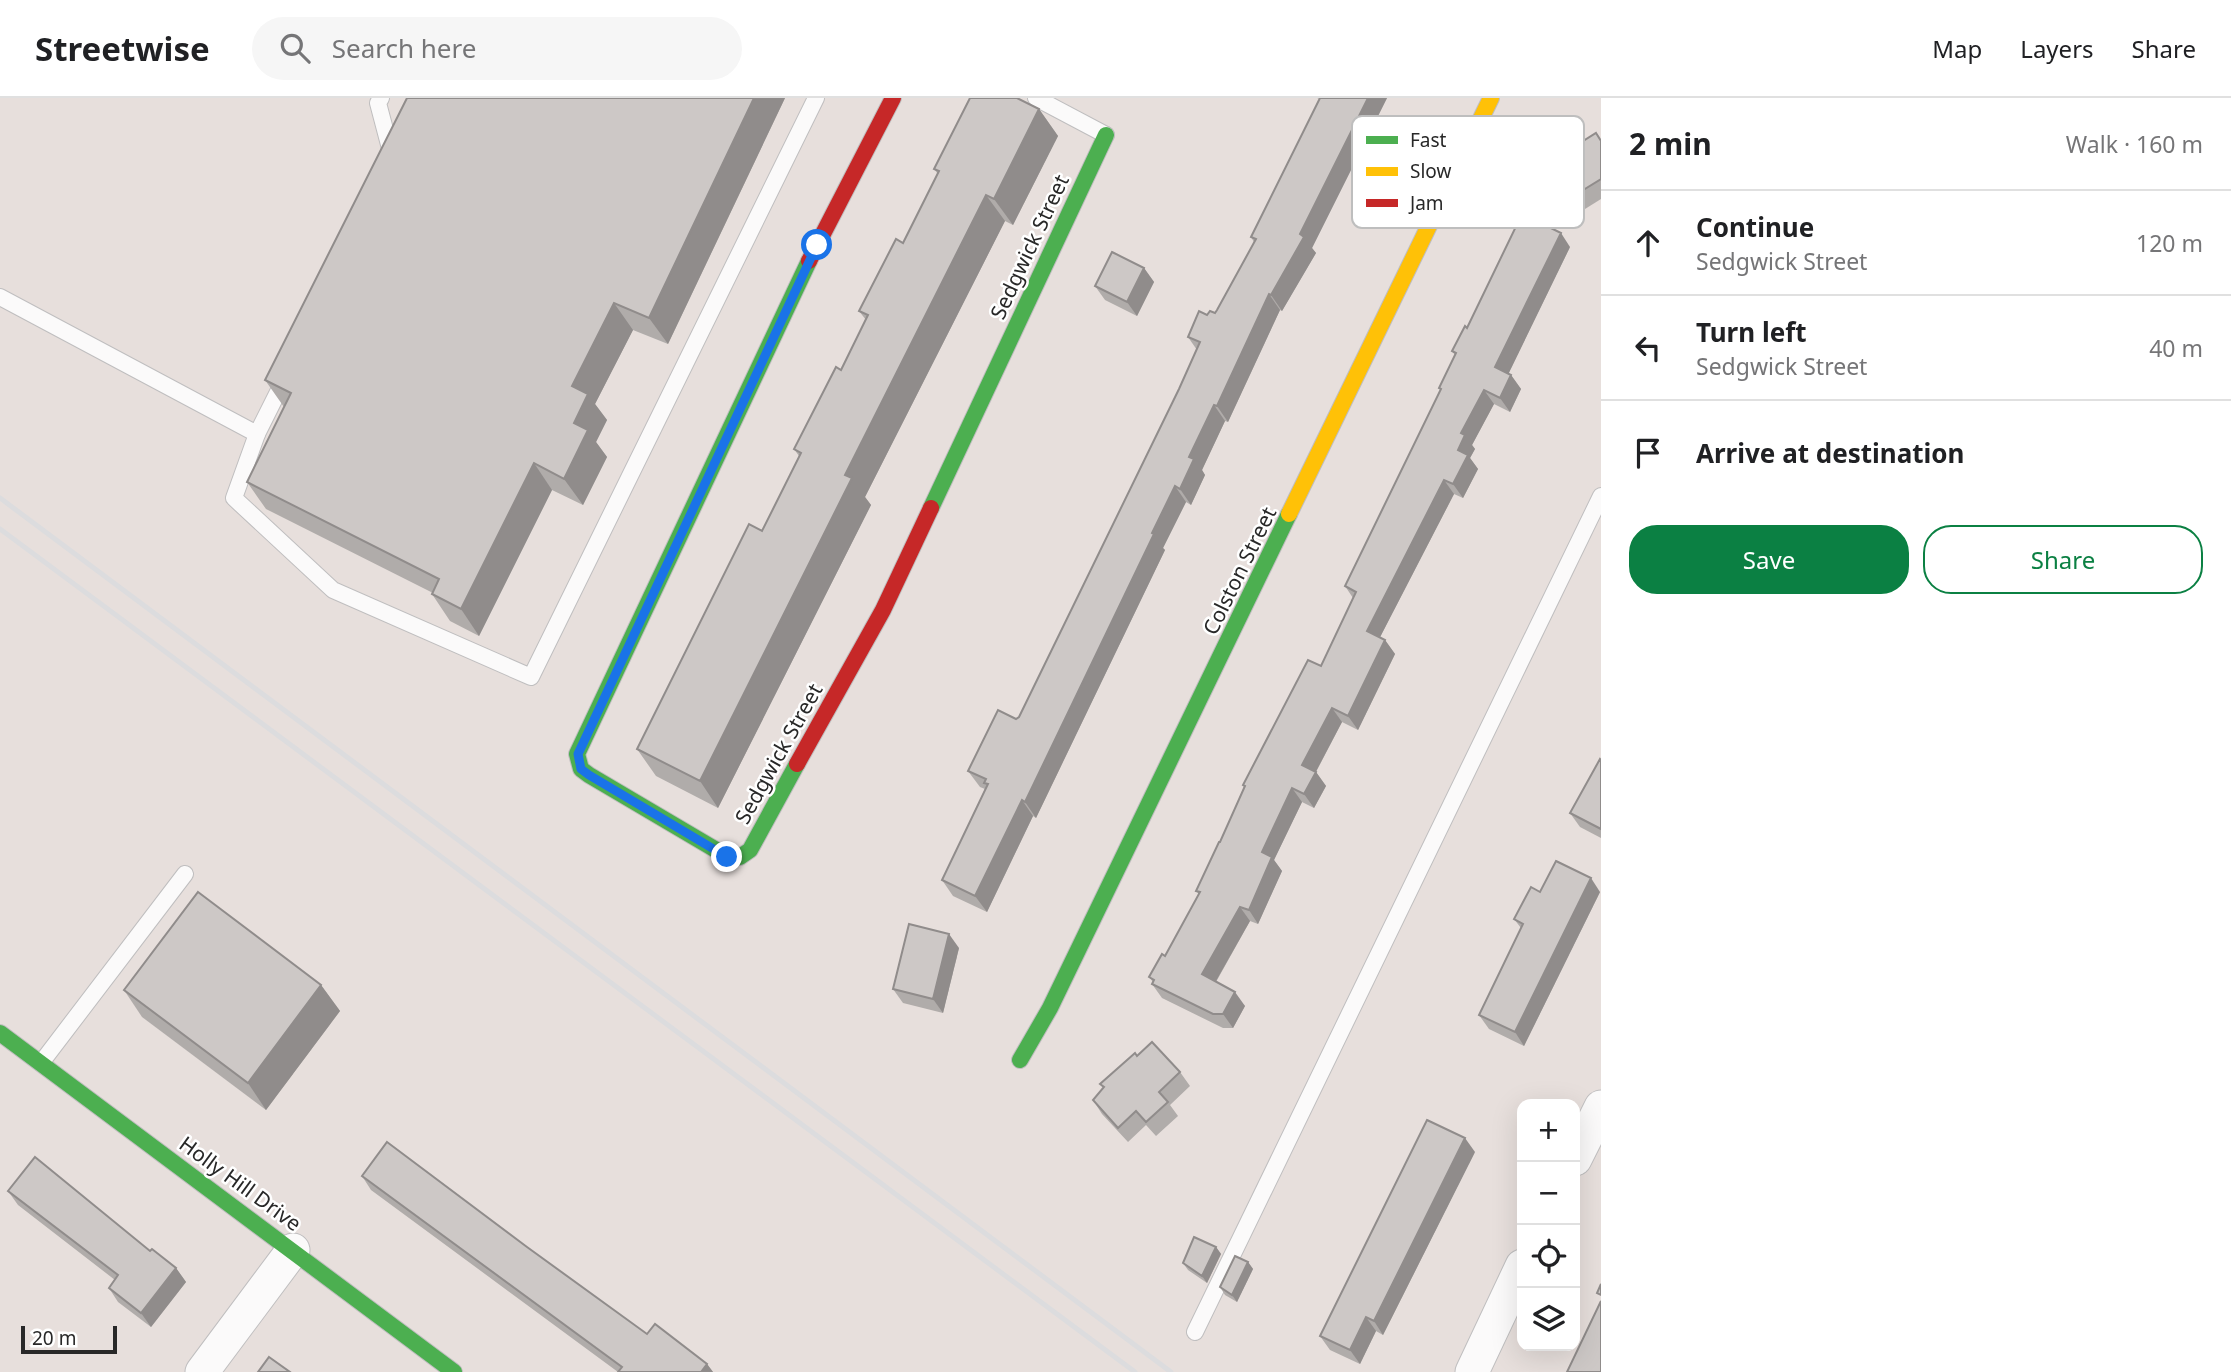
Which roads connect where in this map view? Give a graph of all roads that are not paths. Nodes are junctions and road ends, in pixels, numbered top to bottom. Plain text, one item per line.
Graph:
1 (381, 98) edge
2 (816, 98) edge
3 (893, 98) edge
4 (1036, 98) edge
5 (1491, 98) edge
6 (1482, 116) edge
7 (1107, 135) joint
8 (387, 166) edge
9 (1428, 228) edge
10 (0, 297) edge
11 (293, 361) edge
12 (257, 434) junction
13 (1601, 496) edge
14 (185, 874) dead end
15 (0, 1033) edge
16 (1020, 1060) dead end
17 (41, 1063) junction
18 (1601, 1107) edge
19 (1587, 1149) edge
20 (293, 1250) junction
21 (1517, 1277) edge
22 (1195, 1332) dead end
23 (202, 1372) edge
24 (454, 1372) edge
25 (1472, 1372) edge

1 - 8 lane
2 - 12 lane
3 - 7 street, Sedgwick Street
4 - 7 lane
5 - 6 street, Colston Street
9 - 16 street, Colston Street
10 - 12 lane
11 - 12 lane
13 - 22 lane
14 - 17 lane
15 - 17 street, Holly Hill Drive
17 - 20 street, Holly Hill Drive
18 - 19 street
20 - 23 street
20 - 24 street, Holly Hill Drive
21 - 25 street

